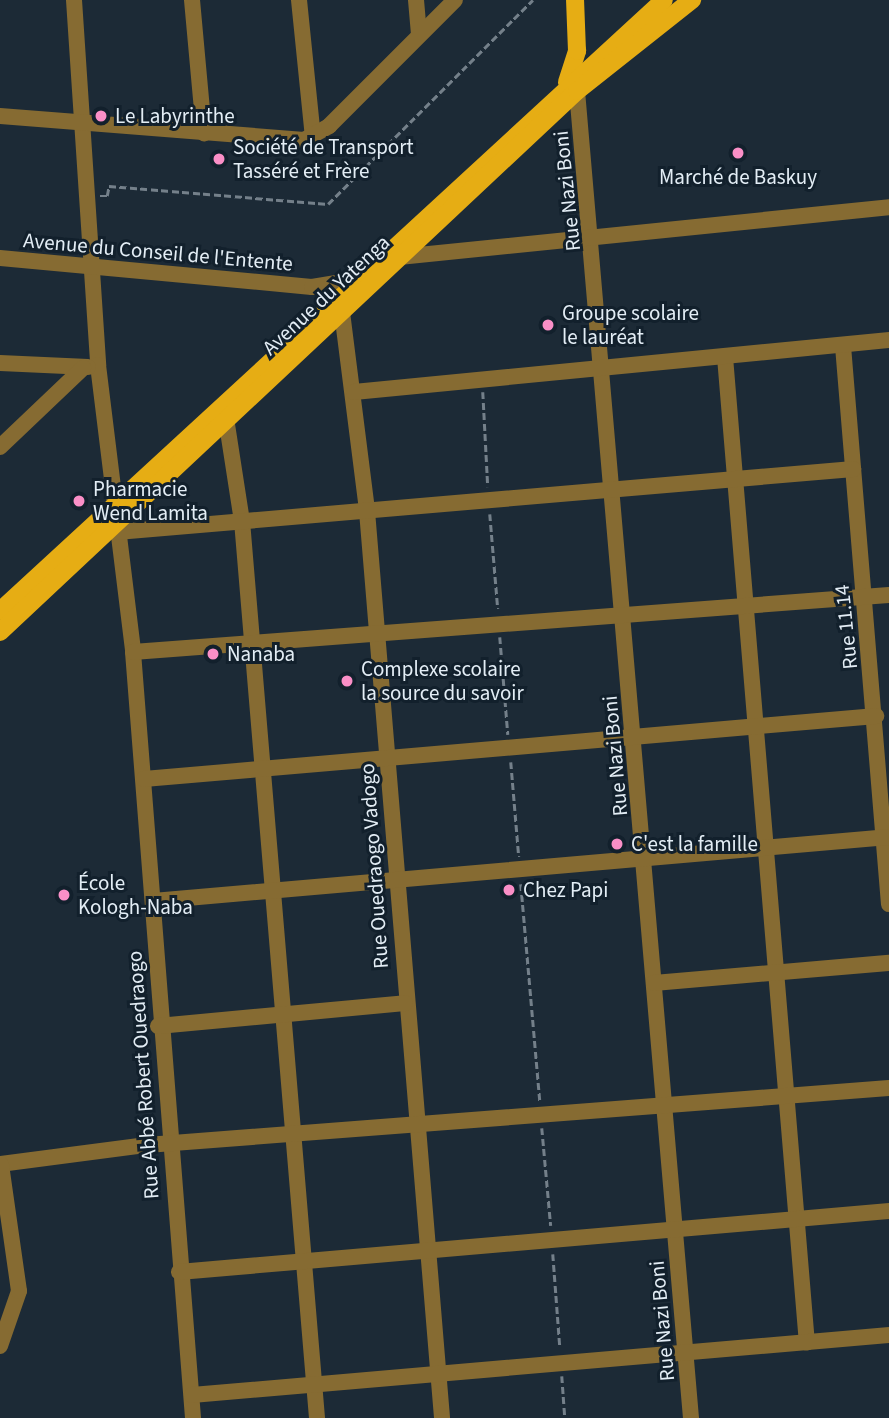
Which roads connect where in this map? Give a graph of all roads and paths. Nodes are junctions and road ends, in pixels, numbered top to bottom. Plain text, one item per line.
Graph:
1 (74, 0) edge
2 (192, 0) edge
3 (299, 0) edge
4 (416, 0) edge
5 (455, 0) edge
6 (575, 0) edge
7 (664, 0) edge
8 (692, 0) edge
9 (419, 34) junction
10 (572, 88) junction
11 (0, 116) edge
12 (86, 122) junction
13 (204, 133) junction
14 (313, 137) junction
15 (889, 206) edge
16 (593, 238) junction
17 (400, 257) junction
18 (0, 258) edge
19 (92, 266) junction
20 (354, 280) junction
21 (312, 288) junction
22 (319, 312) junction
23 (342, 312) junction
24 (889, 340) edge
25 (843, 346) junction
26 (726, 357) junction
27 (0, 363) edge
28 (91, 366) junction
29 (604, 368) junction
30 (482, 380) junction
31 (354, 392) junction
32 (226, 418) junction
33 (0, 447) edge
34 (853, 469) junction
35 (734, 479) junction
36 (614, 489) junction
37 (489, 500) junction
38 (113, 502) junction
39 (367, 511) junction
40 (242, 521) junction
41 (115, 527) junction
42 (889, 595) edge
43 (863, 597) junction
44 (744, 606) junction
45 (0, 611) edge
46 (624, 615) junction
47 (499, 625) junction
48 (0, 632) edge
49 (377, 634) junction
50 (250, 643) junction
51 (133, 652) junction
52 (876, 716) junction
53 (755, 726) junction
54 (634, 734) junction
55 (509, 746) junction
56 (387, 759) junction
57 (263, 768) junction
58 (144, 779) junction
59 (887, 837) edge
60 (765, 846) junction
61 (643, 855) junction
62 (520, 867) junction
63 (395, 877) junction
64 (273, 888) junction
65 (153, 901) junction
66 (889, 904) edge
67 (889, 963) edge
68 (775, 972) junction
69 (654, 983) junction
70 (405, 1003) junction
71 (283, 1014) junction
72 (158, 1026) junction
73 (889, 1088) edge
74 (785, 1097) junction
75 (665, 1107) junction
76 (541, 1118) junction
77 (417, 1129) junction
78 (294, 1138) junction
79 (167, 1146) junction
80 (1, 1164) edge
81 (889, 1211) edge
82 (794, 1219) junction
83 (675, 1231) junction
84 (552, 1241) junction
85 (428, 1251) junction
86 (304, 1261) junction
87 (179, 1272) junction
88 (889, 1335) edge
89 (807, 1343) junction
90 (0, 1346) edge
91 (686, 1354) junction
92 (561, 1361) junction
93 (438, 1373) junction
94 (314, 1383) junction
95 (192, 1395) junction
96 (193, 1418) edge
97 (317, 1418) edge
98 (442, 1418) edge
99 (565, 1418) edge
100 (691, 1418) edge

1 - 12 street, Rue Abbé Robert Ouedraogo
2 - 13 street
3 - 14 street
4 - 9 street
5 - 9 street
6 - 10 main road
7 - 10 main road, Avenue du Yatenga
8 - 10 main road, Avenue du Yatenga
9 - 14 street
10 - 16 street, Rue Nazi Boni
10 - 17 main road, Avenue du Yatenga
10 - 20 main road, Avenue du Yatenga
11 - 12 street
12 - 13 street
12 - 19 street, Rue Abbé Robert Ouedraogo
13 - 14 street
15 - 16 street
16 - 17 street
16 - 29 street, Rue Nazi Boni
17 - 23 main road, Avenue du Yatenga
18 - 19 street, Avenue du Conseil de l'Entente
19 - 21 street, Avenue du Conseil de l'Entente
19 - 28 street, Rue Abbé Robert Ouedraogo
20 - 21 street, Avenue du Conseil de l'Entente
20 - 22 main road, Avenue du Yatenga
21 - 22 street, Avenue du Conseil de l'Entente
22 - 38 main road, Avenue du Yatenga
23 - 31 street, Rue Ouedraogo Vadogo
23 - 32 main road, Avenue du Yatenga
24 - 25 street
25 - 26 street
25 - 34 street, Rue 11.14
26 - 29 street
26 - 35 street
27 - 28 street
28 - 33 street
28 - 38 street, Rue Abbé Robert Ouedraogo
29 - 30 street
29 - 36 street, Rue Nazi Boni
30 - 31 street
30 - 37 path
31 - 39 street, Rue Ouedraogo Vadogo
32 - 40 street
32 - 41 main road, Avenue du Yatenga
34 - 35 street
34 - 43 street, Rue 11.14
35 - 36 street
35 - 44 street
36 - 37 street
36 - 46 street, Rue Nazi Boni
37 - 39 street
37 - 47 path
38 - 41 street, Rue Abbé Robert Ouedraogo
38 - 45 main road, Avenue du Yatenga
39 - 40 street
39 - 49 street, Rue Ouedraogo Vadogo
40 - 41 street
40 - 50 street
41 - 48 main road, Avenue du Yatenga
41 - 51 street, Rue Abbé Robert Ouedraogo
42 - 43 street
43 - 44 street
43 - 52 street, Rue 11.14
44 - 46 street
44 - 53 street
46 - 47 street
46 - 54 street, Rue Nazi Boni
47 - 49 street
47 - 55 path
49 - 50 street
49 - 56 street, Rue Ouedraogo Vadogo
50 - 51 street
50 - 57 street
51 - 58 street, Rue Abbé Robert Ouedraogo
52 - 53 street
52 - 59 street, Rue 11.14
53 - 54 street
53 - 60 street
54 - 55 street
54 - 61 street, Rue Nazi Boni
55 - 56 street
55 - 62 path
56 - 57 street
56 - 63 street, Rue Ouedraogo Vadogo
57 - 58 street
57 - 64 street
58 - 65 street, Rue Abbé Robert Ouedraogo
59 - 60 street
59 - 66 street, Rue 11.14
60 - 61 street
60 - 68 street
61 - 62 street
61 - 69 street, Rue Nazi Boni
62 - 63 street
62 - 76 path
63 - 64 street
63 - 70 street, Rue Ouedraogo Vadogo
64 - 65 street
64 - 71 street
65 - 72 street, Rue Abbé Robert Ouedraogo
67 - 68 street
68 - 69 street
68 - 74 street
69 - 75 street, Rue Nazi Boni
70 - 71 street
70 - 77 street, Rue Ouedraogo Vadogo
71 - 72 street
71 - 78 street
72 - 79 street, Rue Abbé Robert Ouedraogo
73 - 74 street
74 - 75 street
74 - 82 street
75 - 76 street
75 - 83 street, Rue Nazi Boni
76 - 77 street
76 - 84 path
77 - 78 street
77 - 85 street, Rue Ouedraogo Vadogo
78 - 79 street
78 - 86 street
79 - 80 street
79 - 87 street, Rue Abbé Robert Ouedraogo
80 - 90 street
81 - 82 street
82 - 83 street
82 - 89 street
83 - 84 street
83 - 91 street, Rue Nazi Boni
84 - 85 street
84 - 92 path
85 - 86 street
85 - 93 street, Rue Ouedraogo Vadogo
86 - 87 street
86 - 94 street
87 - 95 street, Rue Abbé Robert Ouedraogo
88 - 89 street
89 - 91 street
91 - 92 street
91 - 100 street, Rue Nazi Boni
92 - 93 street
92 - 99 path
93 - 94 street
93 - 98 street, Rue Ouedraogo Vadogo
94 - 95 street
94 - 97 street
95 - 96 street, Rue Abbé Robert Ouedraogo

